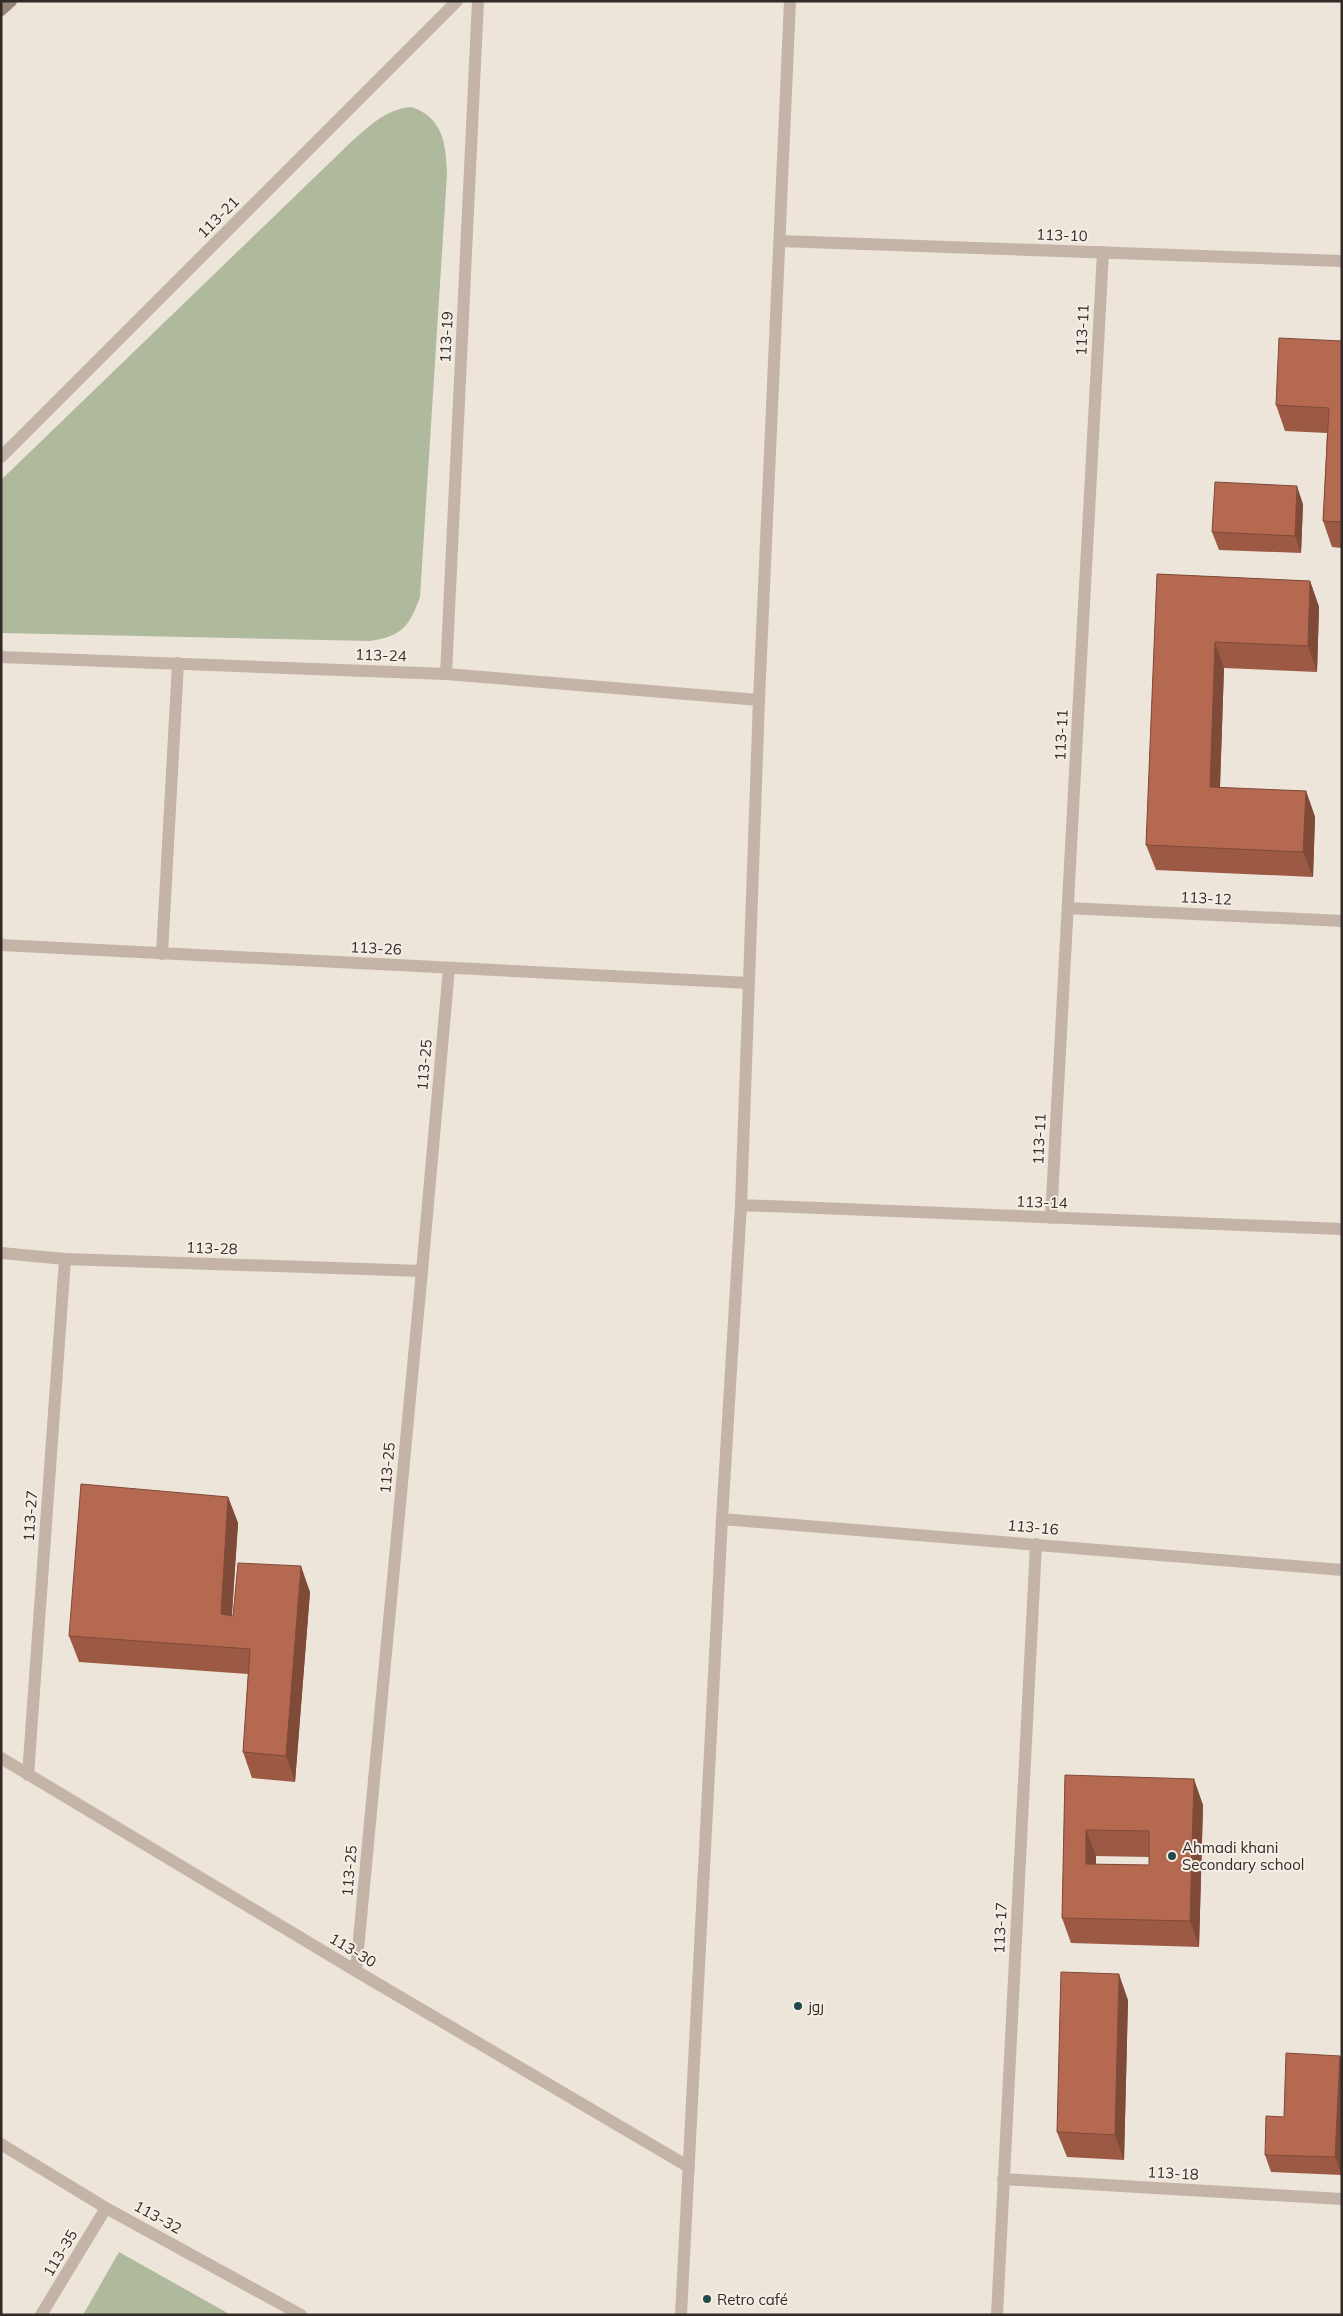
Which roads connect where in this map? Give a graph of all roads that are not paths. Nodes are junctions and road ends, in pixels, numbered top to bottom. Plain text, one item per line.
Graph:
1 (11, 1) edge
2 (457, 1) edge
3 (478, 1) edge
4 (790, 1) edge
5 (1, 10) edge
6 (781, 241) junction
7 (1103, 252) junction
8 (1342, 261) edge
9 (1, 457) edge
10 (1, 657) edge
11 (178, 663) junction
12 (446, 674) junction
13 (759, 700) junction
14 (1068, 908) junction
15 (1342, 921) edge
16 (1, 945) edge
17 (162, 954) junction
18 (448, 968) junction
19 (748, 983) junction
20 (741, 1205) junction
21 (1051, 1218) junction
22 (1342, 1229) edge
23 (1, 1253) edge
24 (64, 1259) junction
25 (422, 1271) junction
26 (722, 1519) junction
27 (1036, 1544) junction
28 (1342, 1570) edge
29 (1, 1758) edge
30 (28, 1775) junction
31 (356, 1971) junction
32 (1, 2144) edge
33 (689, 2168) junction
34 (1003, 2179) junction
35 (1342, 2199) edge
36 (106, 2208) junction
37 (41, 2315) edge
38 (301, 2315) edge
39 (681, 2315) edge
40 (997, 2315) edge

1 - 5 main road
2 - 9 street, 113-21
3 - 12 street, 113-19
4 - 6 street
6 - 7 street, 113-10
6 - 13 street
7 - 8 street, 113-10
7 - 14 street, 113-11
10 - 11 street, 113-24
11 - 12 street, 113-24
11 - 17 street
12 - 13 street, 113-24
13 - 19 street
14 - 15 street, 113-12
14 - 21 street, 113-11
16 - 17 street, 113-26
17 - 18 street, 113-26
18 - 19 street, 113-26
18 - 25 street, 113-25
19 - 20 street
20 - 21 street, 113-14
20 - 26 street
21 - 22 street, 113-14
23 - 24 street, 113-28
24 - 25 street, 113-28
24 - 30 street, 113-27
25 - 31 street, 113-25
26 - 27 street, 113-16
26 - 33 street
27 - 28 street, 113-16
27 - 34 street, 113-17
29 - 30 street, 113-30
30 - 31 street, 113-30
31 - 33 street, 113-30
32 - 36 street, 113-32
33 - 39 street
34 - 35 street, 113-18
34 - 40 street, 113-17
36 - 37 street, 113-35
36 - 38 street, 113-32

